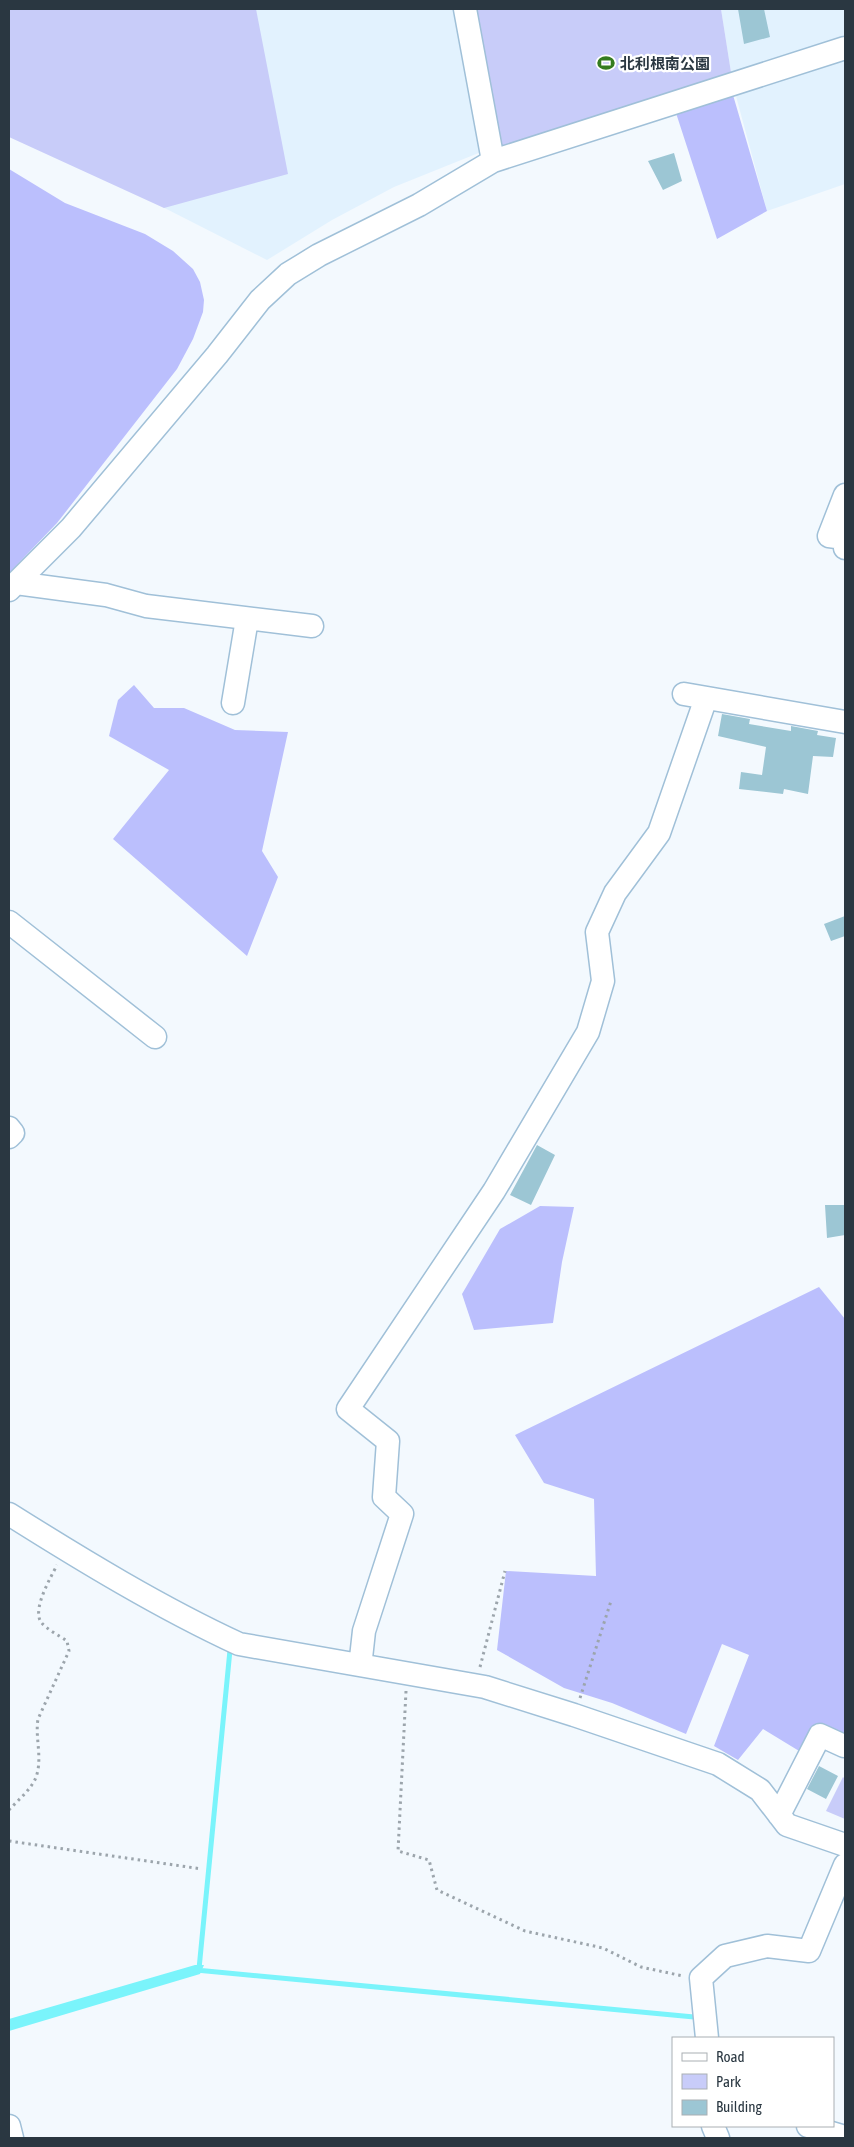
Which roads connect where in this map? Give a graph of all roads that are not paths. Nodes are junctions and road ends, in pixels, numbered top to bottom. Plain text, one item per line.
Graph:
1 (465, 9) edge
2 (845, 48) edge
3 (493, 161) junction
4 (845, 494) edge
5 (845, 541) edge
6 (12, 586) edge
7 (248, 618) junction
8 (312, 626) dead end
9 (684, 694) dead end
10 (706, 698) junction
11 (233, 703) dead end
12 (845, 722) edge
13 (9, 922) edge
14 (155, 1037) dead end
15 (9, 1128) edge
16 (9, 1137) edge
17 (9, 1514) edge
18 (358, 1664) junction
19 (844, 1746) dead end
20 (779, 1815) junction
21 (845, 1845) edge
22 (845, 1864) edge
23 (707, 2037) edge
24 (9, 2126) edge
25 (811, 2127) edge
26 (845, 2137) edge
27 (12, 2138) edge

1 - 3 street
2 - 3 street
3 - 6 street
4 - 5 street
6 - 7 street
7 - 8 street
7 - 11 street
9 - 10 street
10 - 12 street
10 - 18 street
13 - 14 street
15 - 16 street
17 - 18 street
18 - 20 street
19 - 20 street
20 - 21 street
22 - 23 street
24 - 27 street
25 - 26 street

